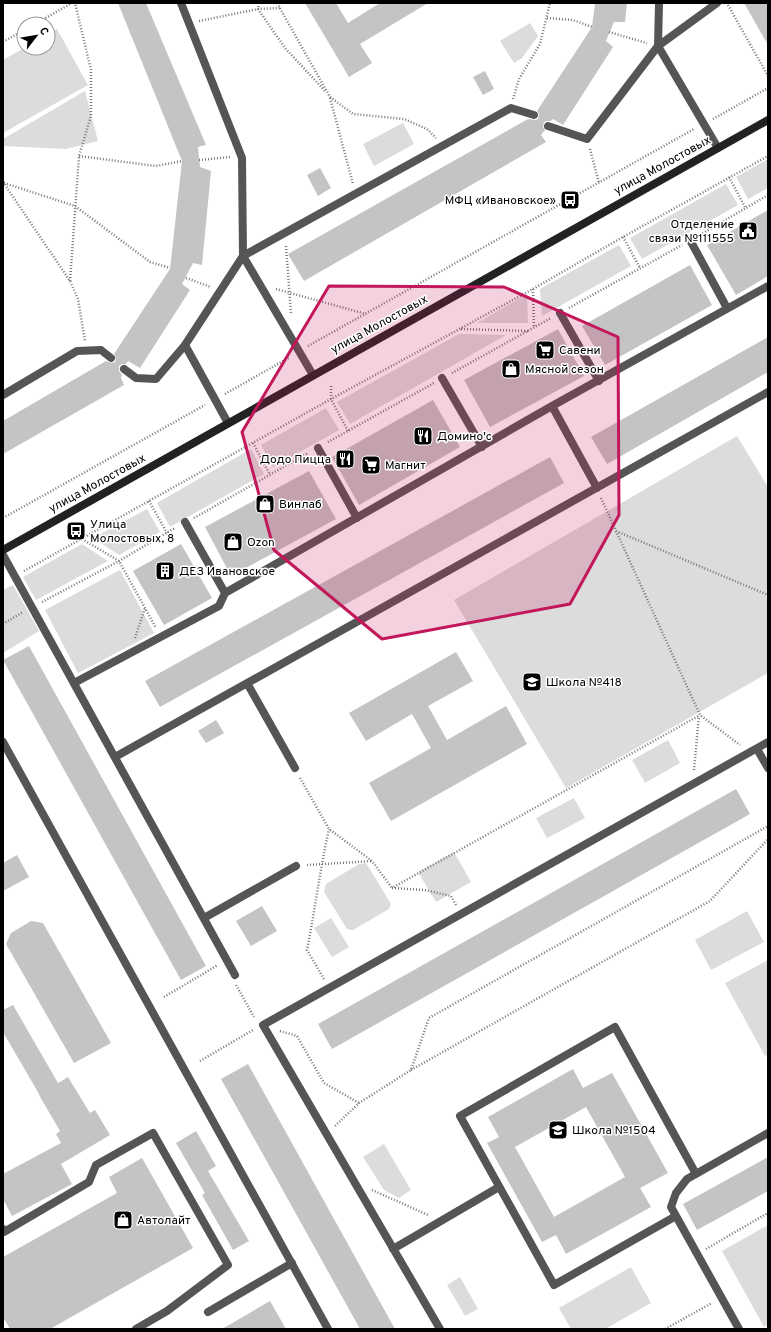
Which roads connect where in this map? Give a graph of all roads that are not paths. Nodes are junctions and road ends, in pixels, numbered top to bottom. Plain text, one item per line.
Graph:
1 (181, 3) edge
2 (659, 3) edge
3 (717, 3) edge
4 (658, 46) junction
5 (534, 116) dead end
6 (768, 120) edge
7 (548, 126) dead end
8 (718, 148) junction
9 (690, 240) road end
10 (244, 256) junction
11 (768, 286) edge
12 (728, 308) junction
13 (560, 313) road end
14 (185, 345) junction
15 (111, 358) dead end
16 (124, 369) dead end
17 (312, 375) junction
18 (442, 378) road end
19 (599, 380) junction
20 (768, 392) edge
21 (4, 394) edge
22 (552, 406) junction
23 (228, 423) junction
24 (482, 447) junction
25 (318, 448) road end
26 (597, 488) junction
27 (357, 518) junction
28 (185, 522) road end
29 (3, 550) edge
30 (3, 555) edge
31 (225, 593) junction
32 (74, 683) junction
33 (247, 683) junction
34 (3, 742) edge
35 (768, 742) edge
36 (753, 751) junction
37 (115, 757) junction
38 (295, 768) road end
39 (768, 768) edge
40 (296, 866) road end
41 (204, 918) junction
42 (235, 975) dead end
43 (768, 1133) edge
44 (696, 1174) junction
45 (499, 1187) junction
46 (676, 1216) junction
47 (3, 1229) edge
48 (393, 1248) junction
49 (292, 1263) junction
50 (208, 1312) dead end
51 (136, 1329) edge
52 (328, 1329) edge
53 (440, 1329) edge
54 (739, 1329) edge

1 - 10 street
2 - 4 street
3 - 4 street
4 - 7 street
4 - 8 street
5 - 10 street
6 - 8 street, улица Молостовых
8 - 17 street, улица Молостовых
9 - 12 street
10 - 14 street
10 - 17 street
11 - 12 street
12 - 19 street
13 - 19 street
14 - 16 street
14 - 23 street
15 - 21 street
17 - 23 street, улица Молостовых
18 - 24 street
19 - 22 street
20 - 26 street
22 - 24 street
22 - 26 street
23 - 29 street, улица Молостовых
24 - 27 street
25 - 27 street
26 - 33 street
27 - 31 street
28 - 31 street
30 - 32 street
31 - 32 street
32 - 37 street
33 - 37 street
33 - 38 street
34 - 49 street
35 - 36 street
36 - 39 street
36 - 48 street
37 - 41 street
40 - 41 street
41 - 42 street
43 - 44 street
44 - 45 street
44 - 46 street
45 - 46 street
45 - 48 street
46 - 54 street
47 - 51 street
48 - 53 street
49 - 50 street
49 - 52 street

